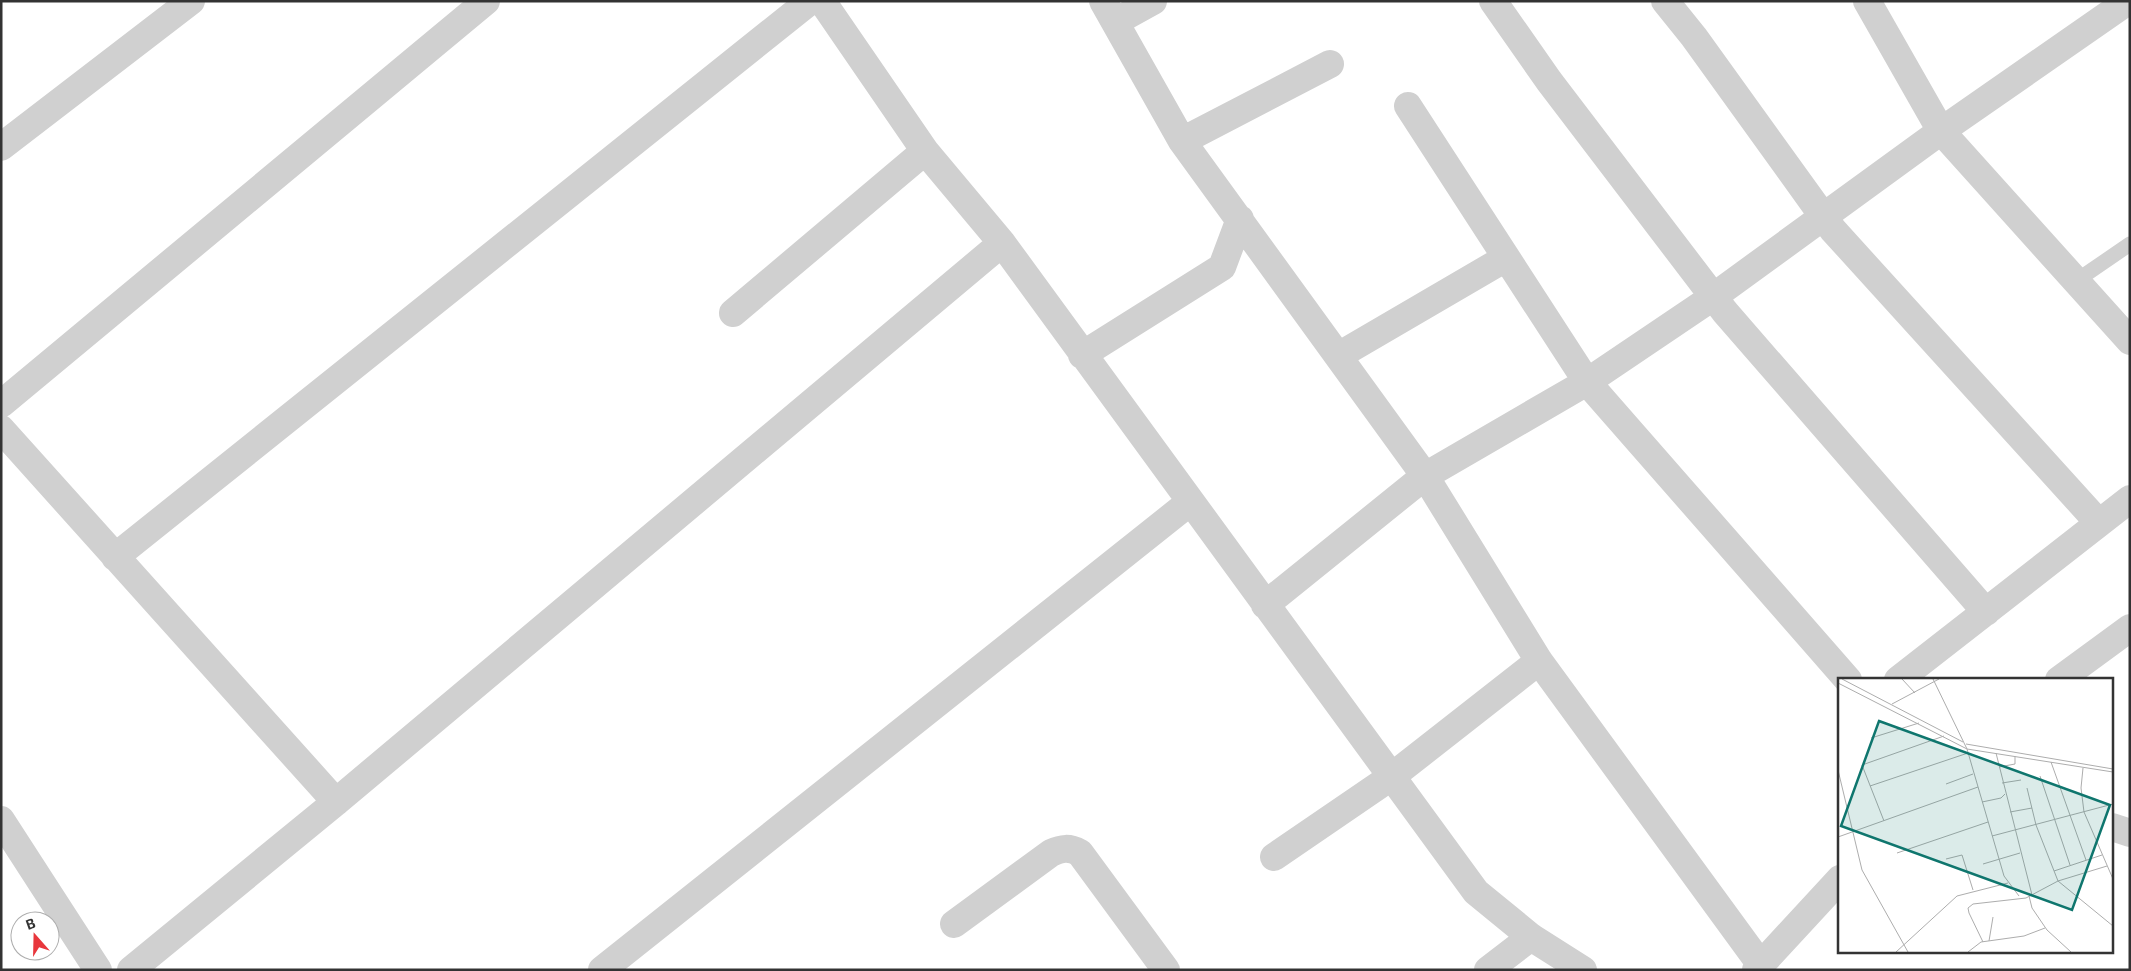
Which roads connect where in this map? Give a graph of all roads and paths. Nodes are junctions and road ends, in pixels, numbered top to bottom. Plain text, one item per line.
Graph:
1 (191, 1) edge
2 (486, 1) edge
3 (810, 1) edge
4 (822, 1) edge
5 (1153, 1) edge
6 (1493, 1) edge
7 (1665, 1) edge
8 (1867, 1) edge
9 (2128, 1) edge
10 (1109, 12) edge
11 (1330, 64) dead end
12 (1408, 106) dead end
13 (1941, 131) junction
14 (1182, 141) junction
15 (1, 147) edge
16 (925, 151) junction
17 (1823, 216) junction
18 (1240, 219) junction
19 (1002, 243) junction
20 (2130, 244) edge
21 (1506, 258) junction
22 (2076, 281) junction
23 (1713, 296) junction
24 (733, 313) dead end
25 (2130, 341) edge
26 (1082, 355) junction
27 (1338, 356) junction
28 (1587, 382) junction
29 (1, 404) edge
30 (1, 429) edge
31 (1425, 476) junction
32 (2130, 499) edge
33 (1190, 502) junction
34 (2099, 523) junction
35 (115, 557) junction
36 (1265, 605) junction
37 (1986, 612) junction
38 (2130, 628) edge
39 (1539, 661) junction
40 (1846, 678) edge
41 (1901, 678) edge
42 (2063, 678) edge
43 (1391, 777) junction
44 (336, 802) junction
45 (1, 820) edge
46 (2114, 827) edge
47 (2130, 833) edge
48 (1274, 857) dead end
49 (1838, 881) edge
50 (954, 924) dead end
51 (1531, 937) junction
52 (1758, 967) edge
53 (98, 970) edge
54 (132, 970) edge
55 (602, 970) edge
56 (1166, 970) edge
57 (1488, 970) edge
58 (1583, 970) edge

1 - 15 street
2 - 29 street
3 - 35 street
4 - 16 street
5 - 10 street
6 - 23 street
7 - 17 street
8 - 13 street
9 - 13 street
10 - 14 street
11 - 14 street
12 - 21 street
13 - 17 street
13 - 22 street
14 - 18 street
16 - 19 street
16 - 24 street
17 - 23 street
17 - 34 street
18 - 26 street
18 - 27 street
19 - 26 street
19 - 44 street
20 - 22 lane
21 - 27 street
21 - 28 street
22 - 25 street
23 - 28 street
23 - 37 street
26 - 33 street
27 - 31 street
28 - 31 street
28 - 40 street
30 - 35 street
31 - 36 street
31 - 39 street
32 - 34 street
33 - 36 street
33 - 55 street
34 - 37 street
35 - 44 street
36 - 43 street
37 - 41 street
38 - 42 street
39 - 43 street
39 - 52 street
43 - 48 street
43 - 51 street
44 - 54 street
45 - 53 street
46 - 47 street
49 - 52 street
50 - 56 street
51 - 57 street
51 - 58 street

